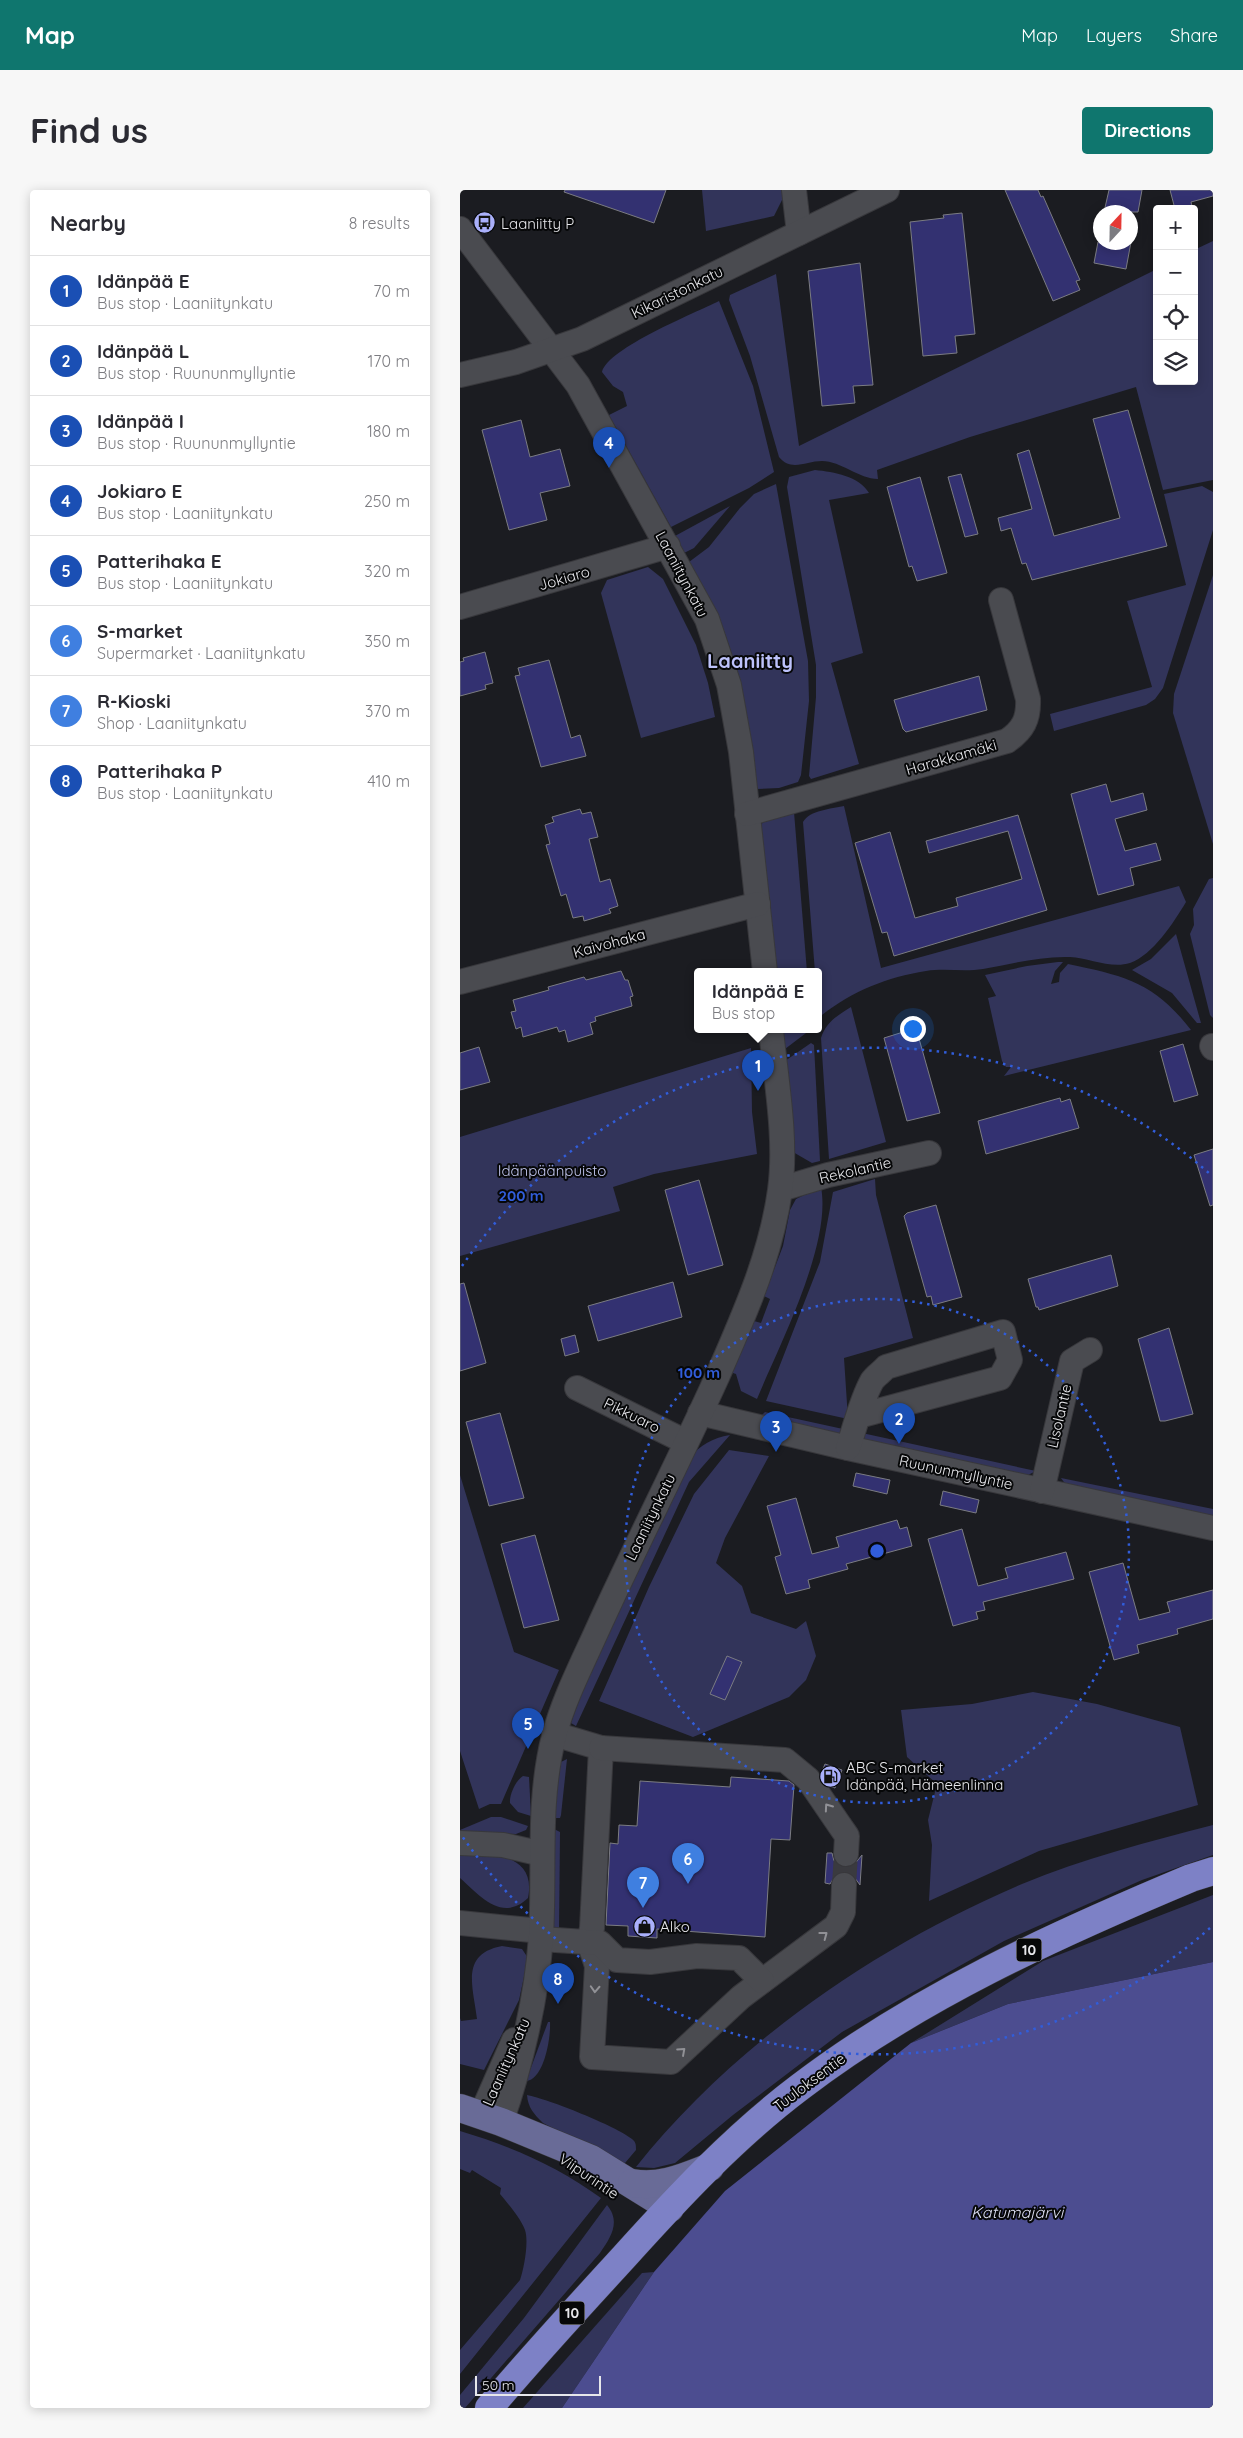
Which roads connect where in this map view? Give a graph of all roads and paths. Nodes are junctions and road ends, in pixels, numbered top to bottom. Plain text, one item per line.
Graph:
1 (794, 190) edge
2 (887, 190) edge
3 (460, 229) edge
4 (799, 233) junction
5 (552, 350) junction
6 (460, 375) edge
7 (668, 546) junction
8 (1001, 600) dead end
9 (460, 607) edge
10 (747, 814) junction
11 (758, 904) junction
12 (765, 968) edge
13 (460, 982) edge
14 (771, 1033) edge
15 (929, 1153) dead end
16 (781, 1189) junction
17 (1090, 1350) dead end
18 (577, 1388) dead end
19 (700, 1413) junction
20 (859, 1416) junction
21 (686, 1442) junction
22 (848, 1448) junction
23 (1042, 1491) junction
24 (1213, 1528) edge
25 (554, 1734) junction
26 (601, 1748) junction
27 (460, 1842) edge
28 (542, 1854) junction
29 (846, 1854) tunnel mouth
30 (1213, 1871) edge
31 (844, 1884) tunnel mouth
32 (460, 1923) edge
33 (541, 1935) junction
34 (589, 1942) junction
35 (762, 1982) junction
36 (491, 2119) edge
37 (710, 2167) junction
38 (632, 2183) junction
39 (664, 2214) junction
40 (489, 2408) edge

1 - 4 street
2 - 4 street, Kikaristonkatu
3 - 5 street, Laaniitynkatu
4 - 5 street, Kikaristonkatu
5 - 6 street, Kikaristonkatu
5 - 7 street, Laaniitynkatu
7 - 9 street, Jokiaro
7 - 10 street, Laaniitynkatu
8 - 10 street, Harakkamäki
10 - 11 street, Laaniitynkatu
11 - 12 street, Laaniitynkatu
11 - 13 street, Kaivohaka
14 - 16 street, Laaniitynkatu
15 - 16 street, Rekolantie
16 - 19 street, Laaniitynkatu
17 - 23 street, Lisolantie
18 - 21 street, Pikkuaro
19 - 21 street, Laaniitynkatu
19 - 22 street, Ruununmyllyntie
20 - 20 street
20 - 22 street
21 - 25 street, Laaniitynkatu
22 - 23 street, Ruununmyllyntie
23 - 24 street, Ruununmyllyntie
25 - 26 street
25 - 28 street, Laaniitynkatu
29 -> 26 street
26 - 34 street
27 - 28 street
28 - 33 street, Laaniitynkatu
30 - 37 highway, Tuuloksentie / 10
35 -> 31 street
32 - 33 street
33 - 34 street
33 - 36 street, Laaniitynkatu
34 - 35 street
34 -> 35 street
36 - 38 main road, Viipurintie
36 - 39 main road, Viipurintie
37 - 38 main road, Viipurintie
37 - 39 highway, Tuuloksentie / 10
38 - 39 main road, Viipurintie
39 - 40 highway, Tuuloksentie / 10

